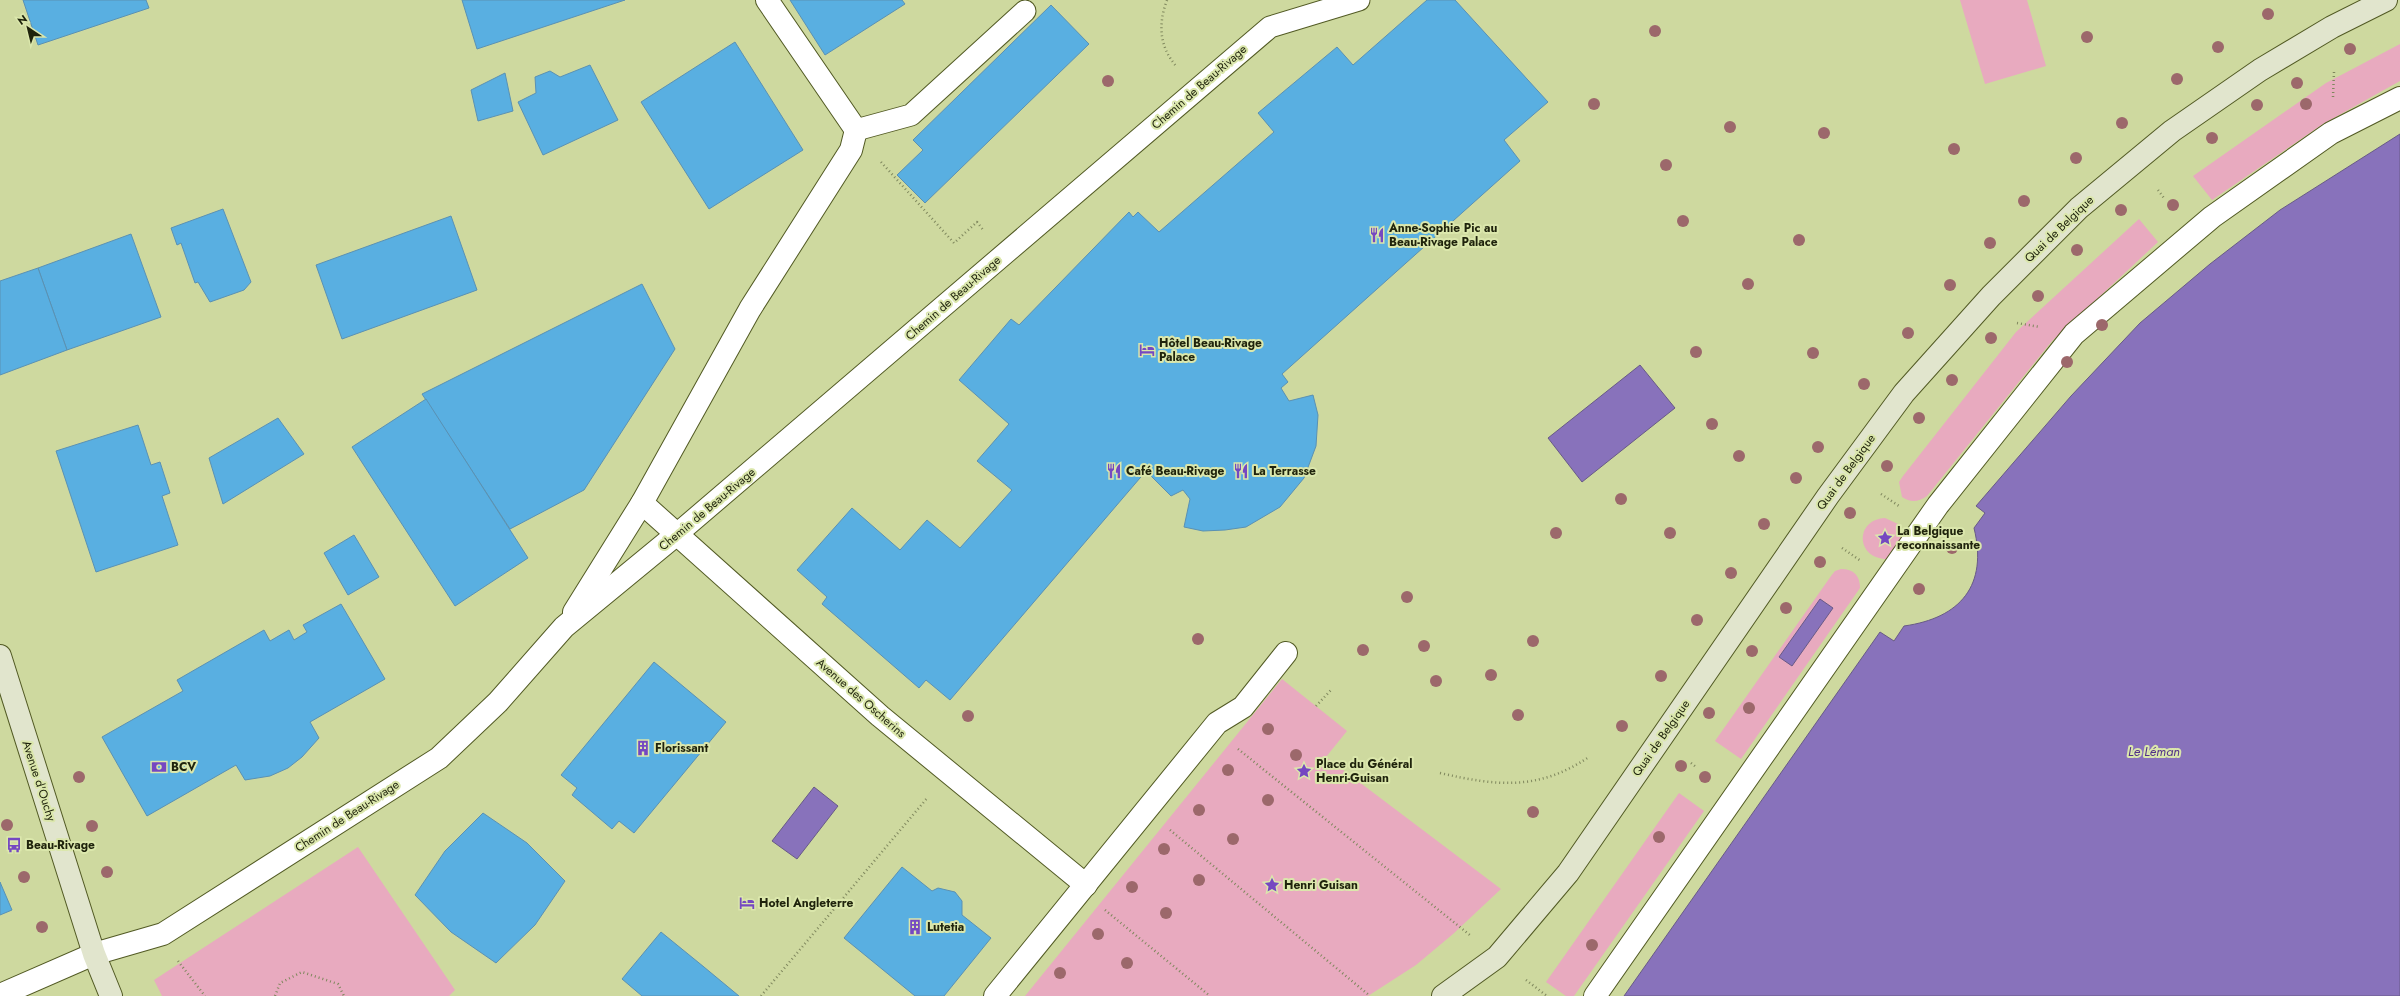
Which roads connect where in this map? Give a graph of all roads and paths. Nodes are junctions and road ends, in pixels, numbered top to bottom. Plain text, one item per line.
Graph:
1 (767, 0) edge
2 (1167, 0) edge
3 (1359, 0) edge
4 (2386, 0) edge
5 (1025, 11) dead end
6 (1182, 73) dead end
7 (2400, 98) edge
8 (856, 130) junction
9 (892, 176) dead end
10 (2158, 190) dead end
11 (2164, 198) dead end
12 (1004, 255) junction
13 (642, 503) junction
14 (677, 534) junction
15 (564, 627) junction
16 (1286, 653) dead end
17 (0, 656) edge
18 (1332, 689) dead end
19 (1316, 706) dead end
20 (1589, 757) dead end
21 (1251, 760) dead end
22 (1691, 763) dead end
23 (1696, 767) dead end
24 (949, 772) junction
25 (1440, 773) dead end
26 (1185, 842) dead end
27 (1086, 884) junction
28 (1120, 922) dead end
29 (94, 954) junction
30 (176, 956) dead end
31 (1498, 957) junction
32 (1526, 980) dead end
33 (0, 995) edge
34 (111, 996) edge
35 (205, 996) edge
36 (275, 996) edge
37 (344, 996) edge
38 (761, 996) edge
39 (995, 996) edge
40 (1210, 996) edge
41 (1370, 996) edge
42 (1444, 996) edge
43 (1547, 996) edge
44 (1594, 996) edge

1 - 8 street
2 - 6 path
3 - 12 lane, Chemin de Beau-Rivage
4 - 31 street, Quai de Belgique
5 - 8 lane
7 - 44 street
8 - 13 street, Chemin de Beau-Rivage
9 - 12 path
10 - 11 path
12 - 14 lane, Chemin de Beau-Rivage
13 - 14 street, Avenue des Oscherins
13 - 15 street, Chemin de Beau-Rivage
14 - 15 street, Chemin de Beau-Rivage
14 - 24 street, Avenue des Oscherins
15 - 29 street, Chemin de Beau-Rivage
16 - 27 street
17 - 29 street, Avenue d'Ouchy
18 - 19 path
20 - 25 path
21 - 31 path
22 - 23 path
24 - 27 street, Avenue des Oscherins
24 - 38 path
26 - 41 path
27 - 39 street
28 - 40 path
29 - 33 street, Chemin de Beau-Rivage
29 - 34 street, Avenue d'Ouchy
30 - 35 path
31 - 42 street, Quai de Belgique
32 - 43 path
36 - 37 path

